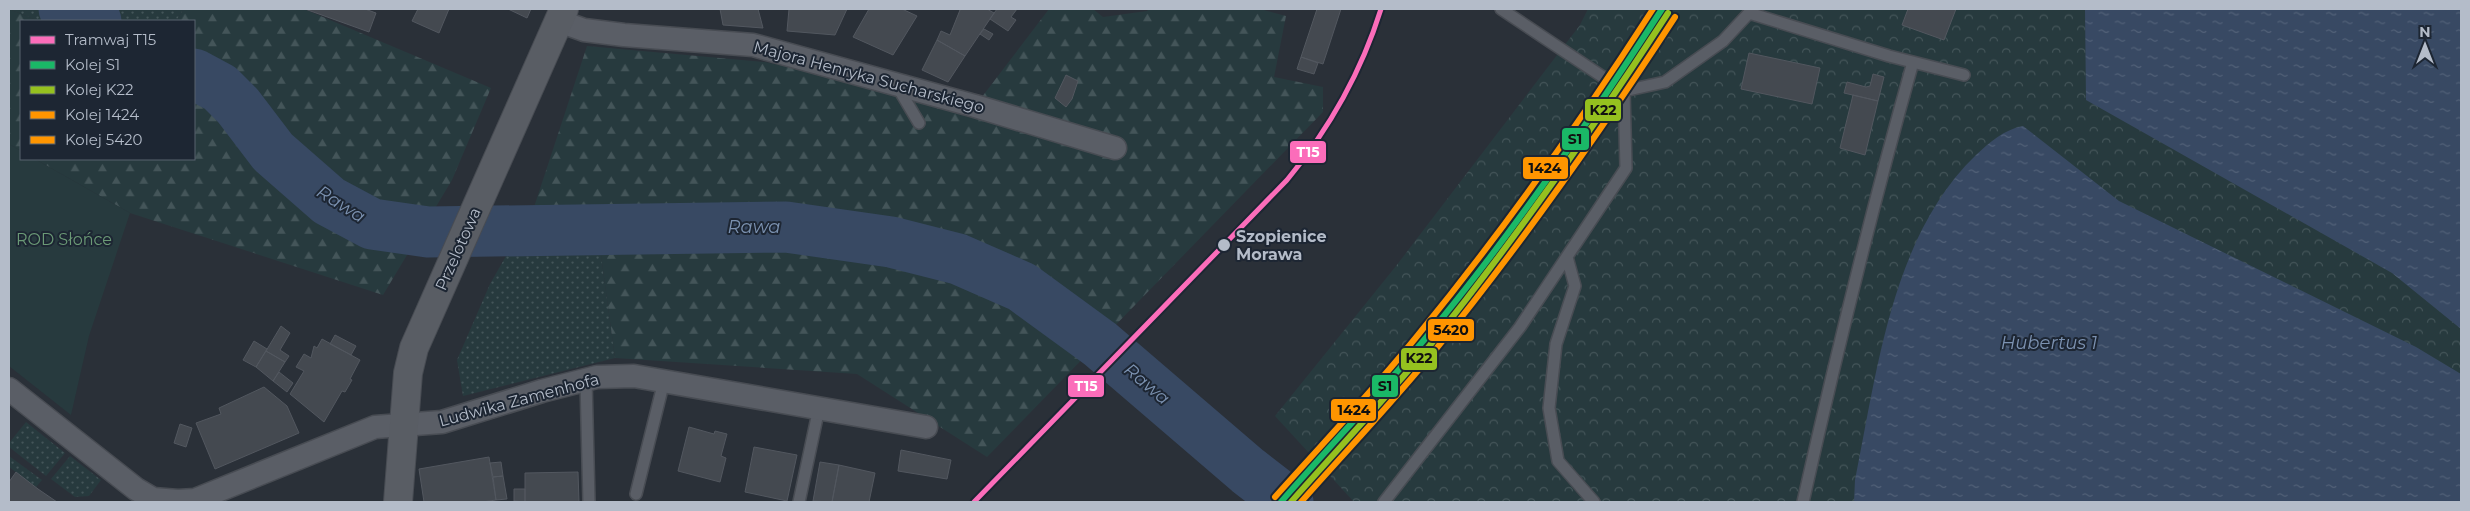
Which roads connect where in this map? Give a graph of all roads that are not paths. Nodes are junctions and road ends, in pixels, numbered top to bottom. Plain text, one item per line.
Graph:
1 (1501, 9) edge
2 (561, 15) edge
3 (1913, 62) junction
4 (1964, 75) dead end
5 (896, 84) junction
6 (1624, 91) junction
7 (919, 123) dead end
8 (1115, 148) dead end
9 (1567, 257) junction
10 (586, 380) junction
11 (664, 381) junction
12 (9, 389) edge
13 (819, 408) junction
14 (403, 425) junction
15 (926, 427) dead end
16 (636, 494) dead end
17 (151, 501) edge
18 (398, 502) edge
19 (589, 502) edge
20 (799, 502) edge
21 (1384, 502) edge
22 (1594, 502) edge
23 (1803, 502) edge

1 - 6 lane
2 - 5 street, Majora Henryka Sucharskiego
2 - 14 street, Przelotowa
3 - 4 lane
3 - 6 lane
3 - 23 lane
5 - 7 lane
5 - 8 street, Majora Henryka Sucharskiego
6 - 9 lane
9 - 21 lane
9 - 22 lane
10 - 11 street, Ludwika Zamenhofa
10 - 14 street, Ludwika Zamenhofa
10 - 19 lane
11 - 13 street, Ludwika Zamenhofa
11 - 16 lane
12 - 17 street, Ludwika Zamenhofa
13 - 15 street, Ludwika Zamenhofa
13 - 20 lane
14 - 17 street, Ludwika Zamenhofa
14 - 18 street, Przelotowa

